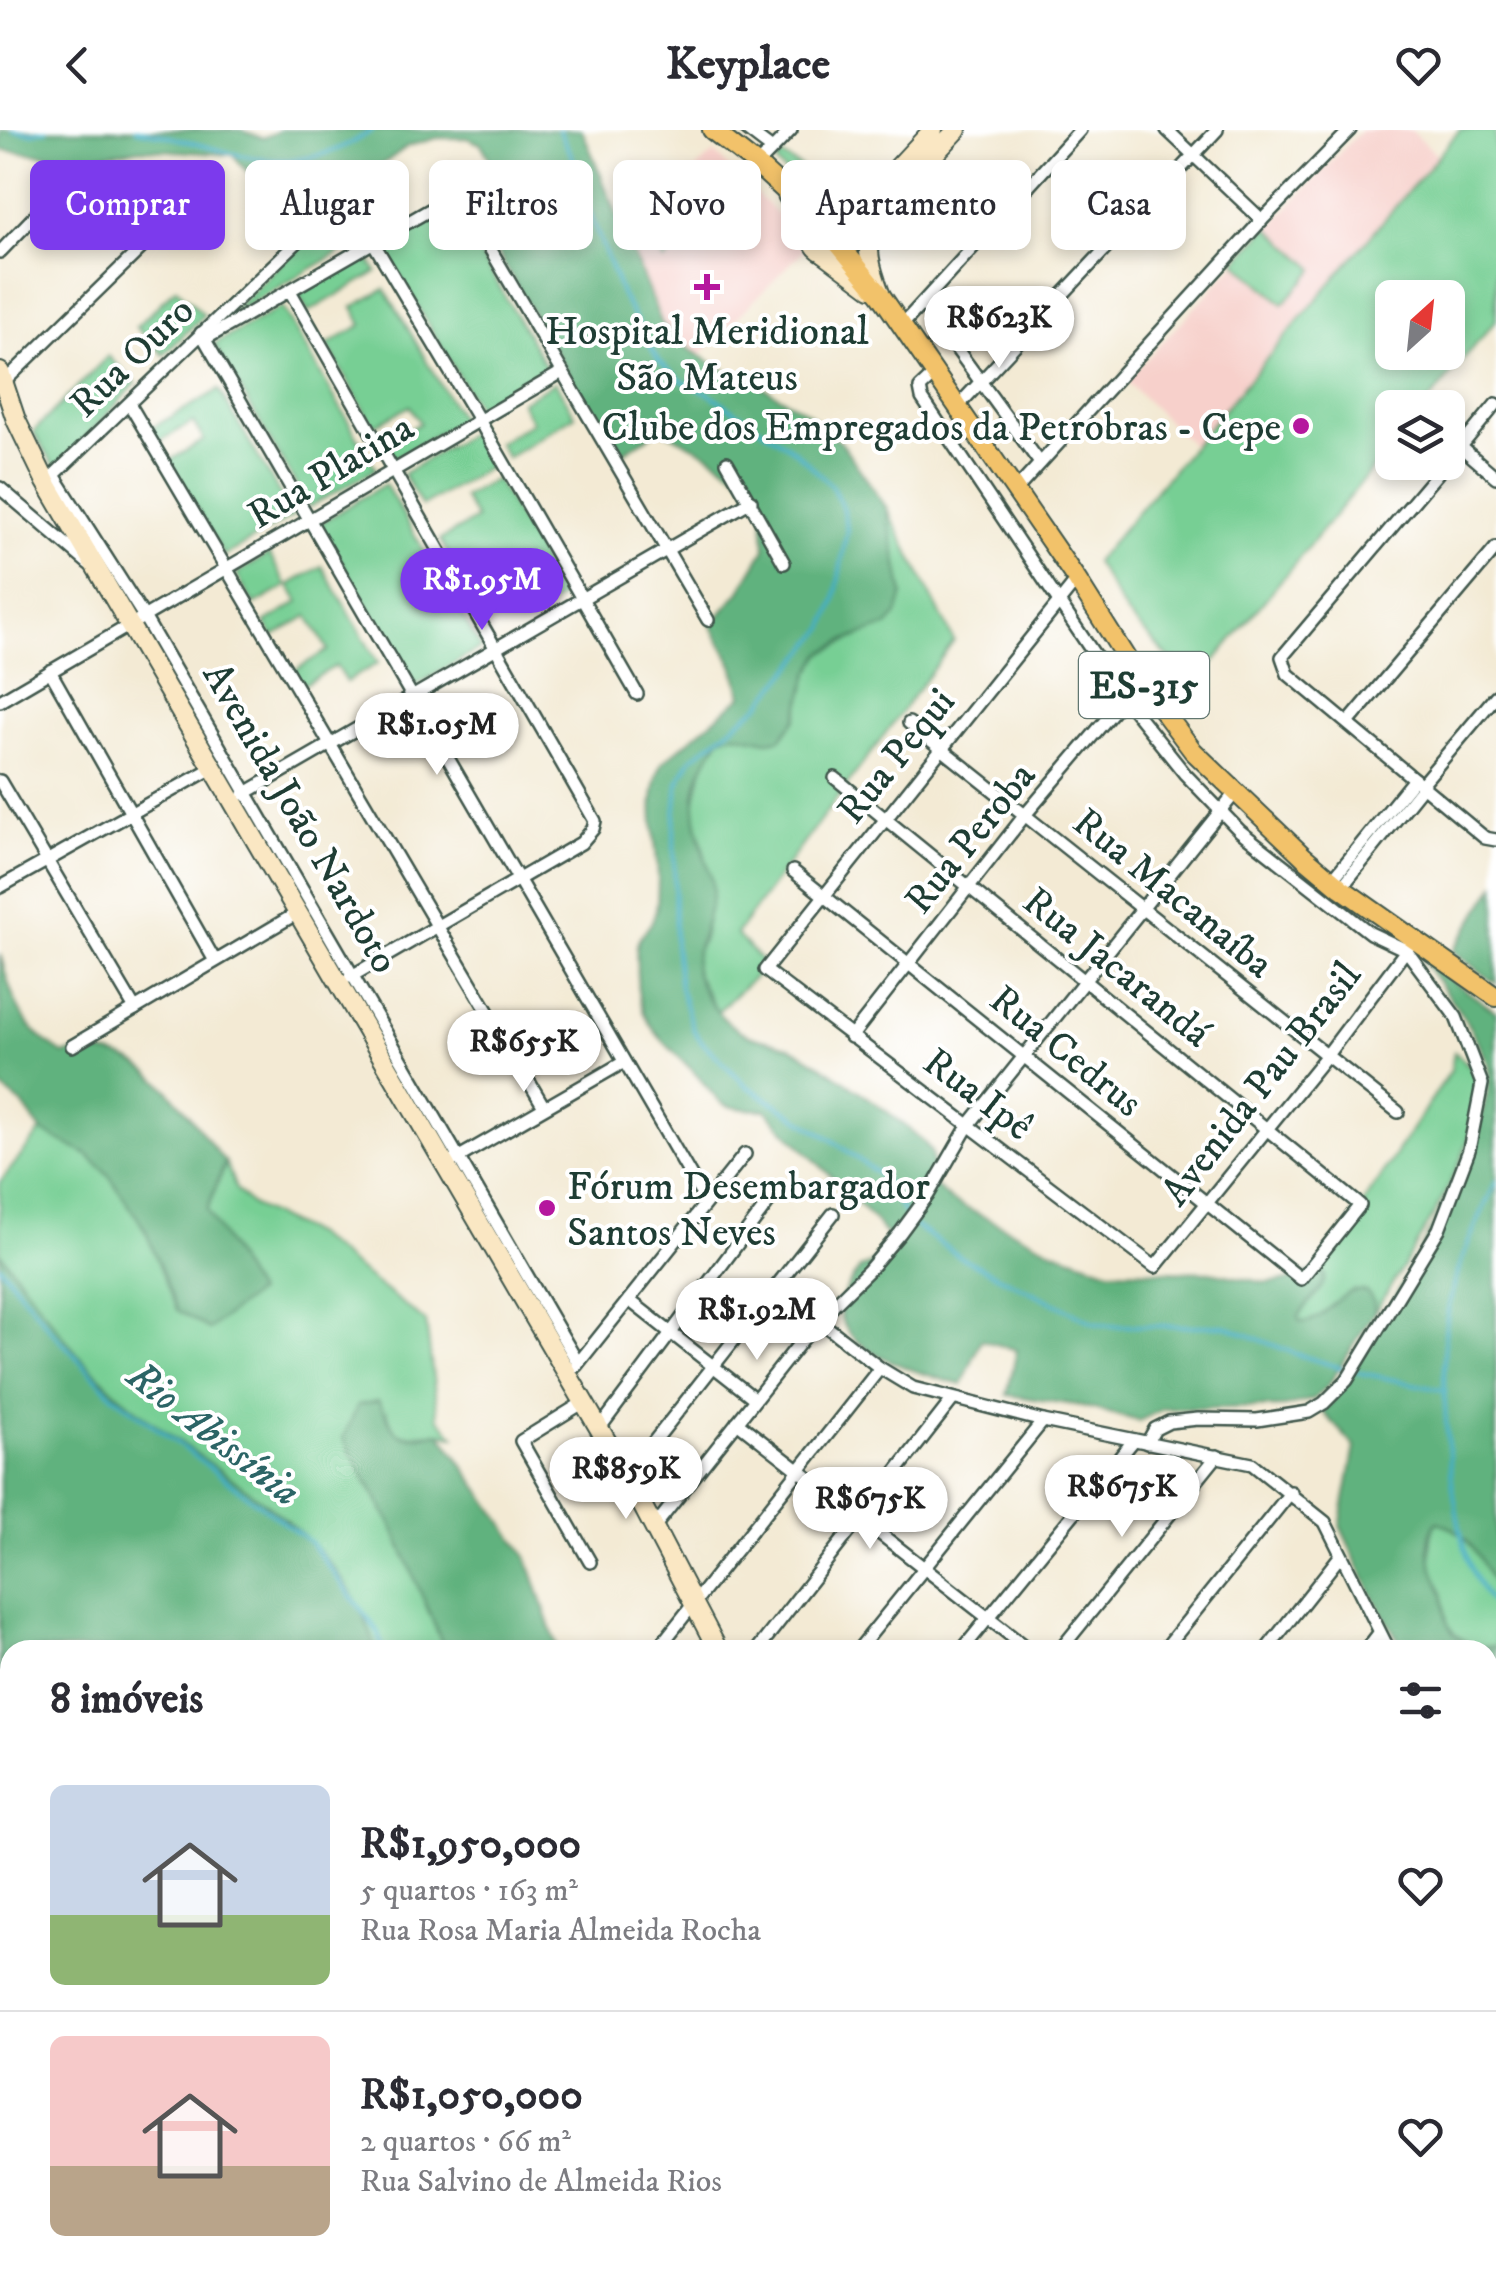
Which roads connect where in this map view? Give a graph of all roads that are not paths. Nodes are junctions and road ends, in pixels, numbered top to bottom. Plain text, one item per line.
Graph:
1 (712, 130) edge
2 (747, 130) edge
3 (791, 130) edge
4 (933, 130) edge
5 (957, 130) edge
6 (1080, 130) edge
7 (1167, 130) edge
8 (1216, 130) edge
9 (1350, 130) edge
10 (772, 149) junction
11 (1194, 155) junction
12 (752, 160) edge
13 (761, 160) edge
14 (909, 160) edge
15 (924, 160) edge
16 (761, 168) edge
17 (781, 187) edge
18 (1262, 220) junction
19 (30, 221) edge
20 (141, 250) edge
21 (287, 250) edge
22 (362, 250) edge
23 (378, 250) edge
24 (491, 250) edge
25 (831, 250) edge
26 (847, 250) edge
27 (869, 250) edge
28 (0, 252) edge
29 (290, 292) junction
30 (880, 294) junction
31 (923, 303) junction
32 (903, 324) junction
33 (203, 336) junction
34 (562, 372) junction
35 (935, 374) junction
36 (981, 382) junction
37 (3, 388) edge
38 (1496, 404) edge
39 (130, 405) junction
40 (958, 406) junction
41 (479, 420) junction
42 (1465, 441) edge
43 (1465, 450) edge
44 (727, 462) dead end
45 (1040, 463) junction
46 (394, 470) junction
47 (1496, 477) edge
48 (50, 478) junction
49 (1432, 480) edge
50 (0, 488) edge
51 (1015, 491) junction
52 (750, 501) junction
53 (310, 519) junction
54 (668, 548) junction
55 (1496, 548) edge
56 (784, 562) dead end
57 (228, 568) junction
58 (100, 573) junction
59 (1077, 580) junction
60 (581, 599) junction
61 (1059, 603) junction
62 (136, 618) junction
63 (708, 620) dead end
64 (498, 647) junction
65 (50, 671) junction
66 (1140, 680) junction
67 (636, 694) dead end
68 (1496, 696) edge
69 (414, 698) junction
70 (1124, 699) junction
71 (0, 701) edge
72 (909, 723) dead end
73 (1348, 723) junction
74 (328, 745) junction
75 (942, 748) junction
76 (214, 767) junction
77 (835, 778) dead end
78 (0, 782) edge
79 (1420, 783) junction
80 (1235, 793) junction
81 (240, 796) junction
82 (1220, 811) junction
83 (132, 815) junction
84 (1026, 815) junction
85 (886, 819) junction
86 (1496, 841) edge
87 (48, 862) junction
88 (793, 871) dead end
89 (519, 878) junction
90 (1337, 884) junction
91 (0, 887) edge
92 (969, 887) junction
93 (824, 896) junction
94 (1142, 908) junction
95 (299, 912) junction
96 (436, 928) junction
97 (1410, 944) junction
98 (216, 961) junction
99 (908, 964) junction
100 (764, 970) joint
101 (347, 979) junction
102 (1084, 981) junction
103 (1496, 997) edge
104 (134, 1009) junction
105 (851, 1036) junction
106 (72, 1046) dead end
107 (1023, 1056) junction
108 (1326, 1056) junction
109 (624, 1062) junction
110 (544, 1107) junction
111 (1398, 1112) dead end
112 (968, 1126) junction
113 (1267, 1129) junction
114 (745, 1154) dead end
115 (453, 1160) junction
116 (780, 1187) dead end
117 (706, 1202) junction
118 (1206, 1204) junction
119 (833, 1214) dead end
120 (1154, 1267) joint
121 (1301, 1279) joint
122 (629, 1300) junction
123 (818, 1320) junction
124 (671, 1332) junction
125 (713, 1366) junction
126 (880, 1368) junction
127 (573, 1370) junction
128 (755, 1399) junction
129 (953, 1399) junction
130 (584, 1402) junction
131 (1043, 1421) junction
132 (737, 1422) junction
133 (599, 1428) junction
134 (1140, 1442) junction
135 (1216, 1456) junction
136 (800, 1471) junction
137 (627, 1476) junction
138 (1291, 1492) junction
139 (862, 1519) junction
140 (655, 1526) junction
141 (1341, 1556) junction
142 (590, 1562) dead end
143 (925, 1568) junction
144 (695, 1601) junction
145 (988, 1618) junction
146 (1380, 1633) junction
147 (665, 1640) edge
148 (713, 1640) edge
149 (766, 1640) edge
150 (866, 1640) edge
151 (970, 1640) edge
152 (1016, 1640) edge
153 (1068, 1640) edge
154 (1172, 1640) edge
155 (1274, 1640) edge
156 (1374, 1640) edge
157 (1384, 1640) edge

1 - 12 main road, ES-315
2 - 10 street
3 - 10 street
4 - 14 street
5 - 15 street
6 - 31 street
7 - 11 street
8 - 11 street
9 - 18 street
10 - 13 street
11 - 18 street
11 - 36 street
16 - 17 main road, ES-315
18 - 45 street
19 - 28 street
20 - 37 street
21 - 33 street, Rua Ouro
22 - 29 street
23 - 41 street
24 - 34 street
25 - 30 street
26 - 30 main road, ES-315
27 - 30 street
29 - 33 street
29 - 46 street
30 - 32 main road, ES-315
31 - 32 street
31 - 36 street
32 - 35 main road, ES-315
33 - 39 street, Rua Ouro
33 - 53 street
34 - 41 street, Rua Platina
34 - 54 street
35 - 40 main road, ES-315
35 - 61 street
36 - 40 street
36 - 45 street
37 - 48 street, Avenida João Nardoto
38 - 42 street
39 - 48 street, Rua Ouro
39 - 57 street
40 - 51 main road, ES-315
41 - 46 street, Rua Platina
41 - 60 street
43 - 47 street
44 - 52 street
45 - 51 street
46 - 53 street, Rua Platina
46 - 64 street
48 - 58 street, Avenida João Nardoto
48 - 62 street, Avenida João Nardoto
49 - 73 street
50 - 58 street
51 - 59 main road, ES-315
52 - 54 street
52 - 56 street
53 - 57 street, Rua Platina
53 - 69 street
54 - 60 street
54 - 63 street
55 - 73 street
57 - 62 street, Rua Platina
57 - 74 street
58 - 62 street, Avenida João Nardoto
59 - 61 street, Rua Pequi
59 - 66 main road, ES-315
60 - 64 street
60 - 67 street
61 - 70 street
61 - 75 street, Rua Pequi
62 - 65 street, Rua Platina
62 - 76 street, Avenida João Nardoto
62 - 81 street, Avenida João Nardoto
64 - 69 street
64 - 89 street
65 - 71 street, Rua Platina
65 - 83 street
66 - 70 street, Rua Peroba
66 - 80 main road, ES-315
68 - 79 street
69 - 74 street
69 - 89 street
70 - 82 street
70 - 84 street, Rua Peroba
72 - 75 street, Rua Macanaíba
73 - 79 street
74 - 81 street
74 - 96 street
75 - 84 street, Rua Macanaíba
75 - 85 street, Rua Pequi
76 - 81 street, Avenida João Nardoto
76 - 83 street
77 - 85 street, Rua Jacarandá
78 - 87 street
79 - 86 street
79 - 90 street
80 - 82 street
80 - 90 main road, ES-315
81 - 95 street, Avenida João Nardoto
81 - 101 street, Avenida João Nardoto
82 - 94 street
82 - 97 street
83 - 87 street
83 - 98 street
84 - 92 street, Rua Peroba
84 - 94 street, Rua Macanaíba
85 - 92 street, Rua Jacarandá
85 - 93 street, Rua Pequi
87 - 91 street
87 - 104 street
88 - 93 street, Rua Cedrus
89 - 96 street
89 - 109 street
90 - 97 main road, ES-315
92 - 99 street, Rua Peroba
92 - 102 street, Rua Jacarandá
93 - 99 street, Rua Cedrus
93 - 100 street, Rua Pequi
94 - 102 street
94 - 108 street, Rua Macanaíba
95 - 98 street
95 - 101 street, Avenida João Nardoto
96 - 101 street
96 - 110 street
97 - 103 main road, ES-315
97 - 108 street, Avenida Pau Brasil
97 - 134 street
98 - 104 street
99 - 105 street, Rua Peroba
99 - 107 street, Rua Cedrus
100 - 105 street, Rua Ipê
101 - 115 street, Avenida João Nardoto
102 - 107 street
102 - 113 street, Rua Jacarandá
104 - 106 street
105 - 112 street, Rua Ipê
107 - 112 street
107 - 118 street, Rua Cedrus
108 - 111 street, Rua Macanaíba
108 - 113 street, Avenida Pau Brasil
109 - 110 street
109 - 117 street
110 - 115 street
112 - 120 street, Rua Ipê
112 - 123 street
113 - 118 street, Avenida Pau Brasil
113 - 121 street, Rua Jacarandá
114 - 117 street
115 - 127 street, Avenida João Nardoto
116 - 124 street
117 - 122 street
118 - 120 street, Avenida Pau Brasil
118 - 121 street, Rua Cedrus
119 - 125 street
122 - 124 street
122 - 127 street
123 - 126 street
123 - 128 street
124 - 125 street
124 - 133 street
125 - 128 street
125 - 137 street
126 - 129 street
126 - 136 street
127 - 130 street, Avenida João Nardoto
128 - 132 street
129 - 131 street
129 - 139 street
130 - 133 street, Avenida João Nardoto
130 - 142 street
131 - 134 street
131 - 143 street
132 - 136 street
132 - 140 street
133 - 137 street, Avenida João Nardoto
134 - 135 street
134 - 145 street
135 - 138 street
135 - 153 street
136 - 139 street
136 - 144 street
137 - 140 street, Avenida João Nardoto
138 - 141 street
138 - 154 street
139 - 143 street
139 - 149 street
140 - 144 street, Avenida João Nardoto
141 - 146 street
141 - 155 street
143 - 145 street
143 - 150 street
144 - 147 street
144 - 148 street, Avenida João Nardoto
145 - 151 street
145 - 152 street
146 - 156 street
146 - 157 street

